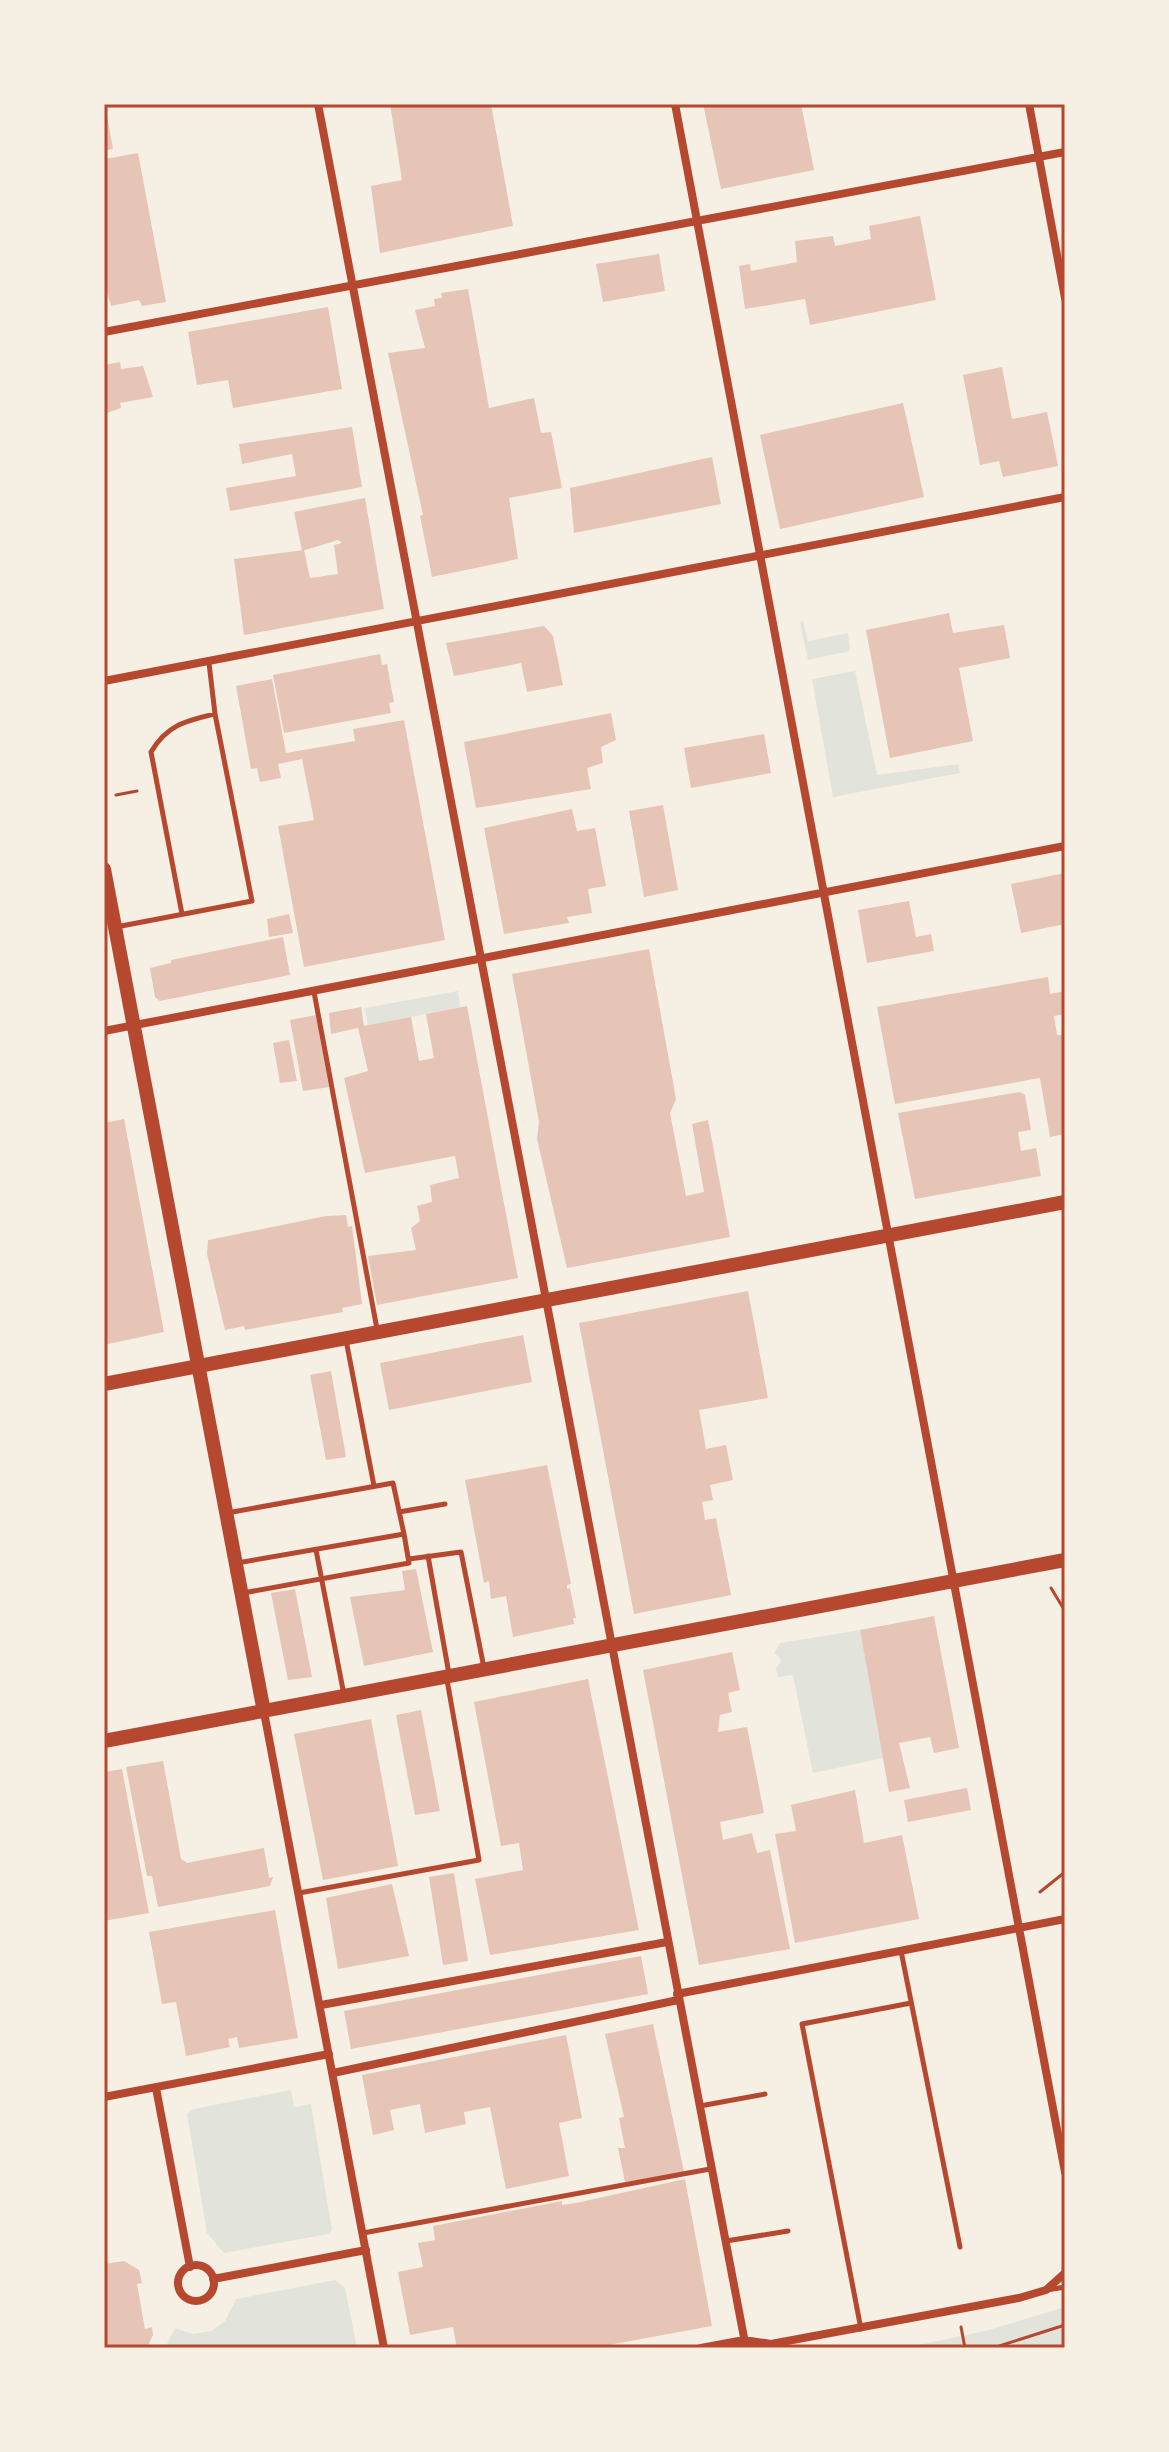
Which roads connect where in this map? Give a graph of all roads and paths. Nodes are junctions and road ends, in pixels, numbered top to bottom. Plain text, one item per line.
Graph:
1 (318, 104) edge
2 (675, 104) edge
3 (1029, 104) edge
4 (1065, 152) edge
5 (1039, 157) junction
6 (697, 223) junction
7 (352, 286) junction
8 (1065, 298) edge
9 (104, 332) edge
10 (1065, 497) edge
11 (760, 557) junction
12 (416, 623) junction
13 (209, 663) junction
14 (104, 681) edge
15 (215, 714) junction
16 (137, 791) dead end
17 (116, 795) dead end
18 (1065, 846) edge
19 (104, 869) edge
20 (825, 893) junction
21 (182, 914) junction
22 (115, 927) junction
23 (481, 960) junction
24 (314, 992) junction
25 (133, 1026) junction
26 (104, 1031) edge
27 (1065, 1202) edge
28 (888, 1237) junction
29 (545, 1302) junction
30 (377, 1333) junction
31 (346, 1340) junction
32 (198, 1366) junction
33 (104, 1384) edge
34 (374, 1486) junction
35 (445, 1504) dead end
36 (399, 1512) junction
37 (226, 1513) junction
38 (404, 1534) junction
39 (316, 1550) junction
40 (428, 1556) junction
41 (409, 1559) junction
42 (1065, 1560) edge
43 (235, 1563) junction
44 (322, 1580) junction
45 (954, 1581) junction
46 (1051, 1588) dead end
47 (242, 1593) junction
48 (1065, 1611) edge
49 (612, 1646) junction
50 (485, 1671) junction
51 (448, 1677) junction
52 (345, 1696) junction
53 (264, 1712) junction
54 (104, 1741) edge
55 (1065, 1872) edge
56 (1040, 1892) dead end
57 (298, 1893) junction
58 (1065, 1919) edge
59 (1019, 1928) junction
60 (667, 1942) junction
61 (901, 1951) junction
62 (678, 1997) junction
63 (911, 2003) junction
64 (321, 2005) junction
65 (329, 2054) junction
66 (333, 2073) junction
67 (156, 2088) junction
68 (765, 2094) dead end
69 (104, 2097) edge
70 (700, 2106) junction
71 (710, 2169) junction
72 (1065, 2172) edge
73 (788, 2231) dead end
74 (363, 2233) junction
75 (725, 2241) junction
76 (960, 2247) dead end
77 (366, 2250) junction
78 (190, 2267) junction
79 (1065, 2273) edge
80 (213, 2279) junction
81 (1065, 2287) edge
82 (1046, 2290) junction
83 (1065, 2325) edge
84 (961, 2327) dead end
85 (861, 2329) junction
86 (745, 2344) edge
87 (384, 2348) edge
88 (701, 2348) edge
89 (965, 2348) edge
90 (993, 2348) edge

1 - 7 street
2 - 6 street
3 - 5 street
4 - 5 street
5 - 6 street
5 - 8 street
6 - 7 street
6 - 11 street
7 - 9 street
7 - 12 street
10 - 11 street
11 - 12 street
11 - 20 street
12 - 13 street
12 - 23 street
13 - 14 street
13 - 15 lane
15 - 21 lane
15 - 21 lane
16 - 17 path
18 - 20 street
19 - 22 main road
20 - 23 street
20 - 28 street
21 - 22 lane
22 - 25 main road
23 - 24 street
23 - 29 street
24 - 25 street
24 - 30 lane
25 - 26 street
25 - 32 main road
27 - 28 main road
28 - 29 main road
28 - 45 street
29 - 30 main road
29 - 49 street
30 - 31 main road
31 - 32 main road
31 - 34 lane
32 - 33 main road
32 - 37 main road
34 - 36 lane
34 - 37 lane
35 - 36 lane
36 - 38 lane
37 - 43 main road
38 - 39 lane
38 - 41 lane
39 - 43 lane
39 - 44 lane
40 - 41 lane
40 - 50 lane
40 - 51 lane
41 - 44 lane
42 - 45 main road
43 - 47 main road
44 - 47 lane
44 - 52 lane
45 - 49 main road
45 - 59 street
46 - 48 path
47 - 53 main road
49 - 50 main road
49 - 60 street
50 - 51 main road
51 - 52 main road
51 - 57 lane
52 - 53 main road
53 - 54 main road
53 - 57 street
55 - 56 path
57 - 64 street
58 - 59 street
59 - 61 street
59 - 72 street
60 - 62 street
60 - 64 street
61 - 62 street
61 - 63 lane
62 - 66 street
62 - 70 street
63 - 76 lane
63 - 85 lane
64 - 65 street
65 - 66 street
65 - 67 street
66 - 74 street
67 - 69 street
67 - 78 street
68 - 70 lane
70 - 71 street
71 - 74 lane
71 - 75 street
73 - 75 lane
74 - 77 street
75 - 86 street
77 - 80 street
77 - 87 street
78 - 80 street
78 - 80 street
79 - 82 street
81 - 82 lane
82 - 85 street
83 - 90 path
84 - 89 path
85 - 86 street
86 - 88 street

